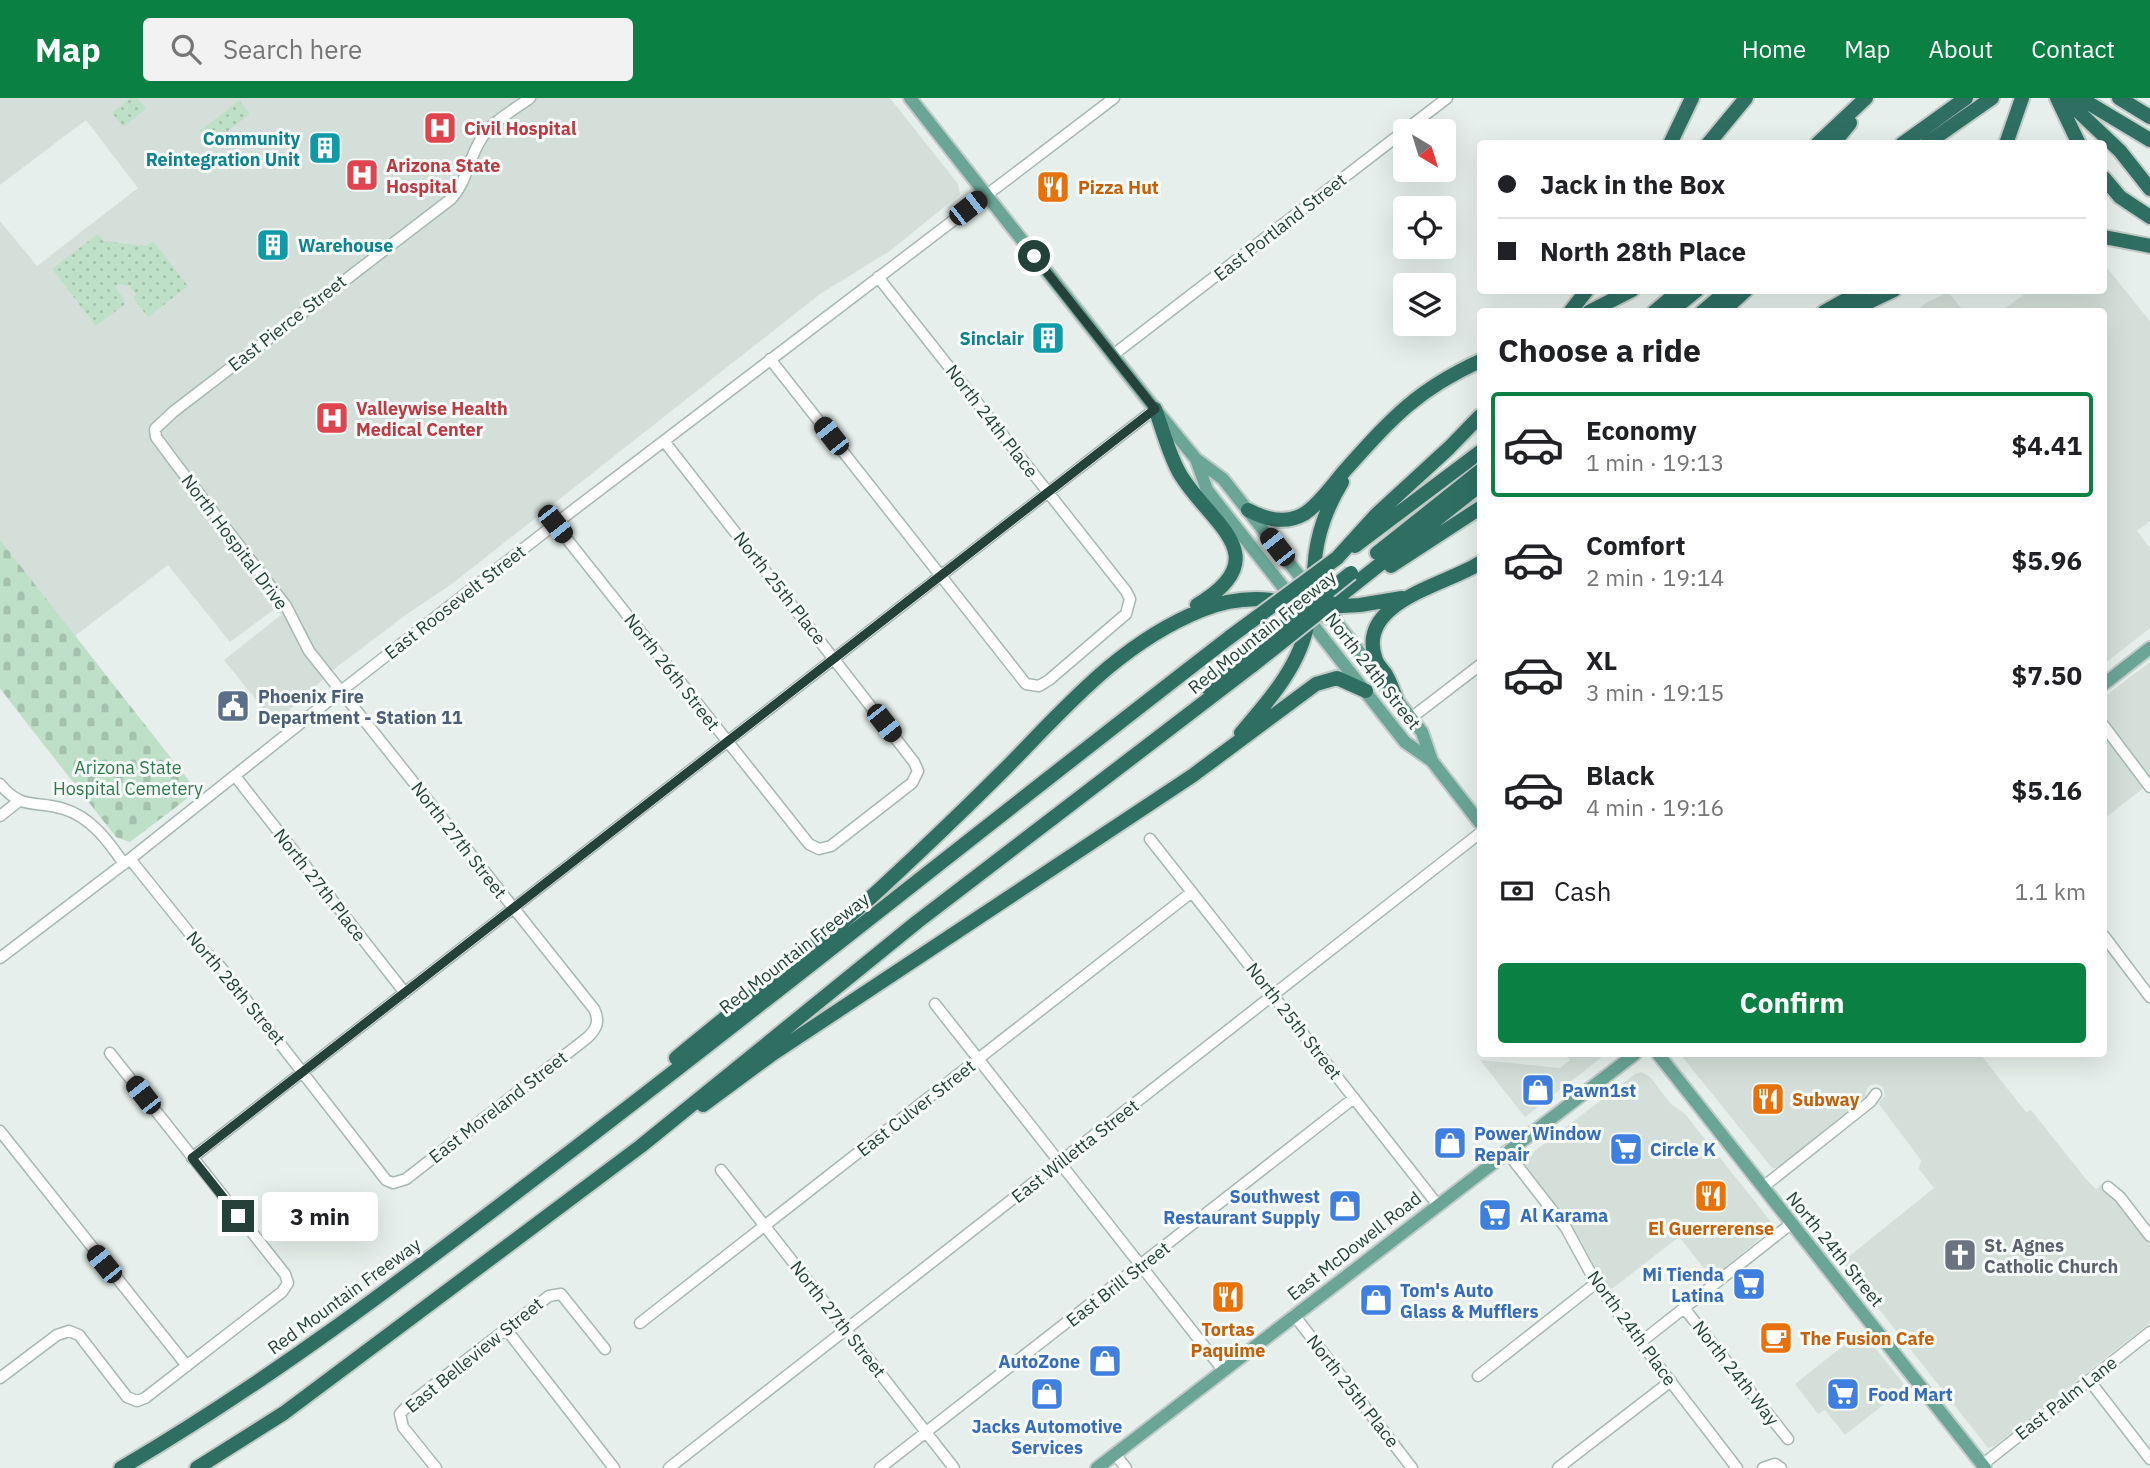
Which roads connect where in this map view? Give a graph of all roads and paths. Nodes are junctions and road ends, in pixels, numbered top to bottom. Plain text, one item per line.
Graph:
1 (530, 98) edge
2 (910, 98) edge
3 (1114, 98) edge
4 (1447, 98) edge
5 (1692, 98) edge
6 (1746, 98) edge
7 (1869, 98) edge
8 (1951, 98) edge
9 (1966, 98) edge
10 (1992, 98) edge
11 (2022, 98) edge
12 (2057, 98) edge
13 (2064, 98) edge
14 (2080, 98) edge
15 (2119, 98) edge
16 (1942, 117) junction
17 (2150, 117) edge
18 (1672, 140) edge
19 (1710, 140) edge
20 (1822, 140) edge
21 (1836, 140) edge
22 (1896, 140) edge
23 (1908, 140) edge
24 (1928, 140) edge
25 (2007, 140) edge
26 (2076, 140) edge
27 (2150, 140) edge
28 (2107, 182) edge
29 (2150, 189) edge
30 (985, 194) junction
31 (2150, 217) edge
32 (2107, 238) edge
33 (2148, 245) edge
34 (878, 277) junction
35 (1574, 294) edge
36 (1584, 294) edge
37 (1624, 294) edge
38 (1675, 294) edge
39 (1691, 294) edge
40 (1703, 294) edge
41 (1723, 294) edge
42 (1742, 294) edge
43 (1856, 294) edge
44 (1886, 294) edge
45 (1563, 308) edge
46 (1573, 308) edge
47 (1597, 308) edge
48 (1659, 308) edge
49 (1675, 308) edge
50 (1687, 308) edge
51 (1707, 308) edge
52 (1726, 308) edge
53 (1831, 308) edge
54 (1856, 308) edge
55 (1112, 355) junction
56 (771, 359) junction
57 (1477, 362) edge
58 (1155, 409) junction
59 (1477, 419) edge
60 (155, 429) joint
61 (664, 441) junction
62 (1362, 452) junction
63 (1477, 454) edge
64 (1196, 459) junction
65 (1477, 474) edge
66 (1477, 487) edge
67 (1048, 492) junction
68 (1248, 510) junction
69 (1477, 510) edge
70 (555, 524) junction
71 (1337, 558) junction
72 (1477, 564) edge
73 (941, 575) junction
74 (1357, 580) junction
75 (1410, 597) junction
76 (1311, 604) junction
77 (1335, 620) joint
78 (1319, 631) joint
79 (1148, 637) junction
80 (2150, 648) edge
81 (834, 658) junction
82 (1250, 661) junction
83 (1477, 666) edge
84 (2107, 682) edge
85 (341, 691) junction
86 (1366, 691) junction
87 (1396, 698) junction
88 (1411, 718) junction
89 (2107, 730) edge
90 (728, 742) junction
91 (1224, 752) junction
92 (1432, 761) junction
93 (235, 776) junction
94 (0, 784) edge
95 (2150, 787) edge
96 (19, 801) junction
97 (0, 816) edge
98 (1477, 819) edge
99 (1477, 835) edge
100 (1150, 839) dead end
101 (818, 849) joint
102 (127, 862) junction
103 (1192, 892) junction
104 (513, 909) junction
105 (2107, 940) edge
106 (0, 958) edge
107 (405, 993) junction
108 (1274, 995) junction
109 (2150, 997) edge
110 (934, 1004) dead end
111 (597, 1024) joint
112 (110, 1052) dead end
113 (1631, 1057) edge
114 (1660, 1057) edge
115 (978, 1059) junction
116 (302, 1072) junction
117 (1876, 1094) dead end
118 (1354, 1098) junction
119 (635, 1102) junction
120 (0, 1131) edge
121 (641, 1146) junction
122 (1506, 1151) junction
123 (192, 1158) junction
124 (1060, 1162) junction
125 (721, 1170) dead end
126 (393, 1183) joint
127 (1763, 1187) junction
128 (2108, 1187) dead end
129 (1437, 1204) junction
130 (1793, 1223) junction
131 (765, 1227) junction
132 (2150, 1236) edge
133 (1140, 1266) junction
134 (1596, 1283) junction
135 (1684, 1308) junction
136 (1294, 1315) junction
137 (640, 1323) dead end
138 (506, 1329) junction
139 (845, 1329) junction
140 (2150, 1332) edge
141 (1641, 1342) junction
142 (605, 1349) dead end
143 (187, 1366) junction
144 (1223, 1370) junction
145 (1478, 1376) dead end
146 (0, 1378) edge
147 (2089, 1380) junction
148 (1671, 1381) junction
149 (925, 1432) junction
150 (1788, 1439) dead end
151 (156, 1448) junction
152 (1115, 1454) junction
153 (2150, 1459) edge
154 (1778, 1466) edge
155 (1983, 1466) edge
156 (199, 1467) edge
157 (109, 1468) edge
158 (121, 1468) edge
159 (436, 1468) edge
160 (614, 1468) edge
161 (668, 1468) edge
162 (880, 1468) edge
163 (954, 1468) edge
164 (1097, 1468) edge
165 (1126, 1468) edge
166 (1412, 1468) edge
167 (1558, 1468) edge
168 (1737, 1468) edge
169 (1763, 1468) edge

1 - 60 street, East Pierce Street
2 - 30 main road
3 - 30 street, East Roosevelt Street
4 - 55 street, East Portland Street
5 - 18 highway
6 - 19 highway
7 - 20 highway
7 - 21 highway
8 - 16 highway
9 - 16 highway
10 - 16 highway
11 - 25 highway
12 - 26 highway
13 - 29 highway
14 - 27 highway
15 - 17 highway
16 - 22 highway
16 - 23 highway
16 - 24 highway
28 - 31 highway
30 - 34 street, East Roosevelt Street
30 - 55 main road
32 - 33 highway
34 - 56 street, East Roosevelt Street
34 - 67 street, North 24th Place
35 - 45 highway
36 - 46 highway
37 - 47 highway
38 - 48 highway
39 - 49 highway
40 - 50 highway
41 - 51 highway
42 - 52 highway
43 - 53 highway
44 - 54 highway
55 - 58 main road
56 - 61 street, East Roosevelt Street
56 - 73 street
57 - 62 highway
58 - 64 main road
58 - 67 street
58 - 79 highway
59 - 71 highway
60 - 85 street, North Hospital Drive
61 - 70 street, East Roosevelt Street
61 - 81 street, North 25th Place
62 - 68 highway
62 - 76 highway
63 - 71 highway, Red Mountain Freeway
64 - 68 main road
64 - 76 main road
65 - 74 highway
66 - 74 highway, Red Mountain Freeway
67 - 73 street
67 - 73 street, North 24th Place
68 - 76 main road
69 - 74 highway
70 - 85 street, East Roosevelt Street
70 - 90 street, North 26th Street
71 - 119 highway, Red Mountain Freeway, bridge
72 - 75 highway
73 - 81 street
74 - 76 highway, Red Mountain Freeway
74 - 82 highway, bridge
75 - 76 highway
75 - 87 highway
76 - 77 highway
76 - 78 highway
76 - 79 highway
76 - 82 highway, Red Mountain Freeway, bridge
76 - 91 highway
77 - 87 main road, North 24th Street
78 - 86 main road, North 24th Street
79 - 119 highway
80 - 84 main road
81 - 90 street
81 - 101 street, North 25th Place
82 - 121 highway, Red Mountain Freeway
83 - 88 street
85 - 93 street, East Roosevelt Street
85 - 104 street, North 27th Street
86 - 91 highway
86 - 92 main road, North 24th Street
87 - 88 main road, North 24th Street
88 - 92 main road, North 24th Street
89 - 95 street
90 - 101 street, North 26th Street
90 - 104 street
91 - 121 highway
92 - 98 main road, North 24th Street
93 - 102 street, East Roosevelt Street
93 - 107 street, North 27th Place
94 - 96 street
96 - 97 street
96 - 102 street, North 28th Street
99 - 108 street, East Willetta Street
100 - 103 street, North 25th Street
102 - 106 street, East Roosevelt Street
102 - 116 street, North 28th Street
103 - 108 street, North 25th Street
103 - 115 street, East Culver Street
104 - 107 street
104 - 111 street, North 27th Street
105 - 109 street
107 - 116 street
108 - 118 street, North 25th Street
108 - 124 street, East Willetta Street
110 - 115 street
111 - 126 street, East Moreland Street
112 - 123 street
113 - 122 main road, East McDowell Road
114 - 127 main road, North 24th Street
115 - 124 street
115 - 131 street, East Culver Street
116 - 123 street
116 - 126 street, North 28th Street
117 - 127 street
118 - 129 street, North 25th Street
118 - 133 street, East Brill Street
119 - 151 highway, Red Mountain Freeway
120 - 143 street
121 - 156 highway, Red Mountain Freeway
122 - 129 main road, East McDowell Road
122 - 134 street, North 24th Place
123 - 143 street
124 - 133 street
124 - 139 street, East Willetta Street
125 - 131 street, North 27th Street
127 - 130 main road, North 24th Street
128 - 132 street
129 - 136 main road, East McDowell Road
130 - 135 street
130 - 155 main road, North 24th Street
131 - 137 street, East Culver Street
131 - 139 street, North 27th Street
133 - 144 street
133 - 149 street, East Brill Street
134 - 141 street, North 24th Place
134 - 145 street
135 - 141 street
135 - 150 street, North 24th Way
136 - 144 main road, East McDowell Road
136 - 166 street, North 25th Place
138 - 142 street, East Belleview Street
138 - 159 street, East Belleview Street
138 - 160 street
139 - 149 street, North 27th Street
139 - 161 street, East Willetta Street
140 - 147 street, East Palm Lane
141 - 148 street, North 24th Place
143 - 146 street
144 - 152 main road, East McDowell Road
147 - 153 street
147 - 155 street, East Palm Lane
148 - 167 street
148 - 168 street, North 24th Place
149 - 162 street, East Brill Street
149 - 163 street, North 27th Street
151 - 157 highway
151 - 158 highway, Red Mountain Freeway
152 - 164 main road, East McDowell Road
152 - 165 street
154 - 169 street

